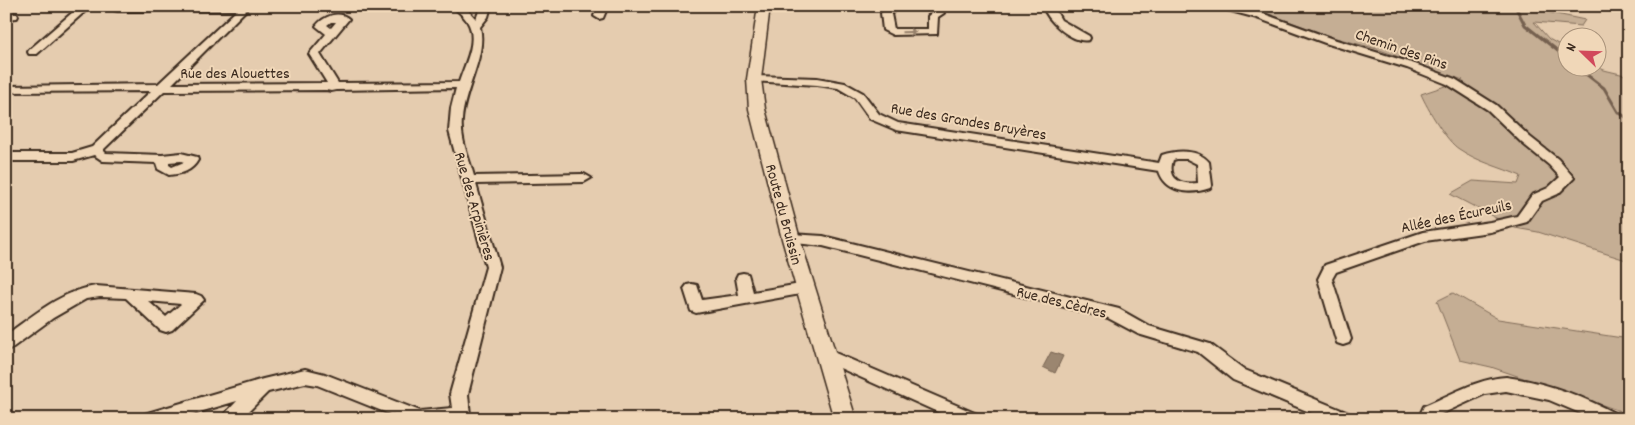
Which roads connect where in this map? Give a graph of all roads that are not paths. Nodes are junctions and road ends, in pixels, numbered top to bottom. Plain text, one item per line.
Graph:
1 (86, 6) edge
2 (458, 6) edge
3 (486, 6) edge
4 (764, 6) edge
5 (894, 6) edge
6 (936, 6) edge
7 (1048, 6) edge
8 (1217, 6) edge
9 (118, 8) dead end
10 (475, 26) junction
11 (332, 33) dead end
12 (1085, 38) dead end
13 (33, 52) dead end
14 (754, 79) junction
15 (463, 85) junction
16 (331, 88) junction
17 (6, 89) edge
18 (160, 89) junction
19 (96, 150) junction
20 (6, 157) edge
21 (162, 159) dead end
22 (1554, 162) joint
23 (1164, 168) dead end
24 (584, 178) dead end
25 (469, 180) junction
26 (791, 239) junction
27 (743, 278) dead end
28 (806, 288) junction
29 (692, 290) dead end
30 (131, 294) dead end
31 (747, 299) junction
32 (1343, 339) dead end
33 (6, 344) edge
34 (826, 355) junction
35 (263, 386) junction
36 (462, 417) edge
37 (151, 419) edge
38 (229, 419) edge
39 (845, 419) edge
40 (971, 419) edge
41 (1345, 419) edge
42 (1427, 419) edge
43 (1610, 419) edge

1 - 13 street
2 - 10 street
3 - 10 street, Rue des Arpinières
4 - 14 street, Route du Bruissin
5 -> 6 street
7 - 12 street
8 - 22 street, Chemin des Pins
9 - 18 street
10 - 15 street, Rue des Arpinières
11 - 16 street
14 - 23 street, Rue des Grandes Bruyères
14 - 26 street, Route du Bruissin
15 - 16 street, Rue des Alouettes
15 - 25 street, Rue des Arpinières
16 - 18 street, Rue des Alouettes
17 - 18 street, Rue des Alouettes
18 - 19 street
19 - 20 street
19 - 21 street
22 - 32 street, Allée des Écureuils
24 - 25 street
25 - 36 street, Rue des Arpinières
26 - 28 street, Route du Bruissin
26 - 41 street, Rue des Cèdres
27 - 31 street
28 - 31 street
28 - 34 street, Route du Bruissin
29 - 31 street
30 - 33 street
34 - 39 street, Route du Bruissin
34 - 40 street
35 - 36 street
35 - 37 street
35 - 38 street
42 - 43 street

